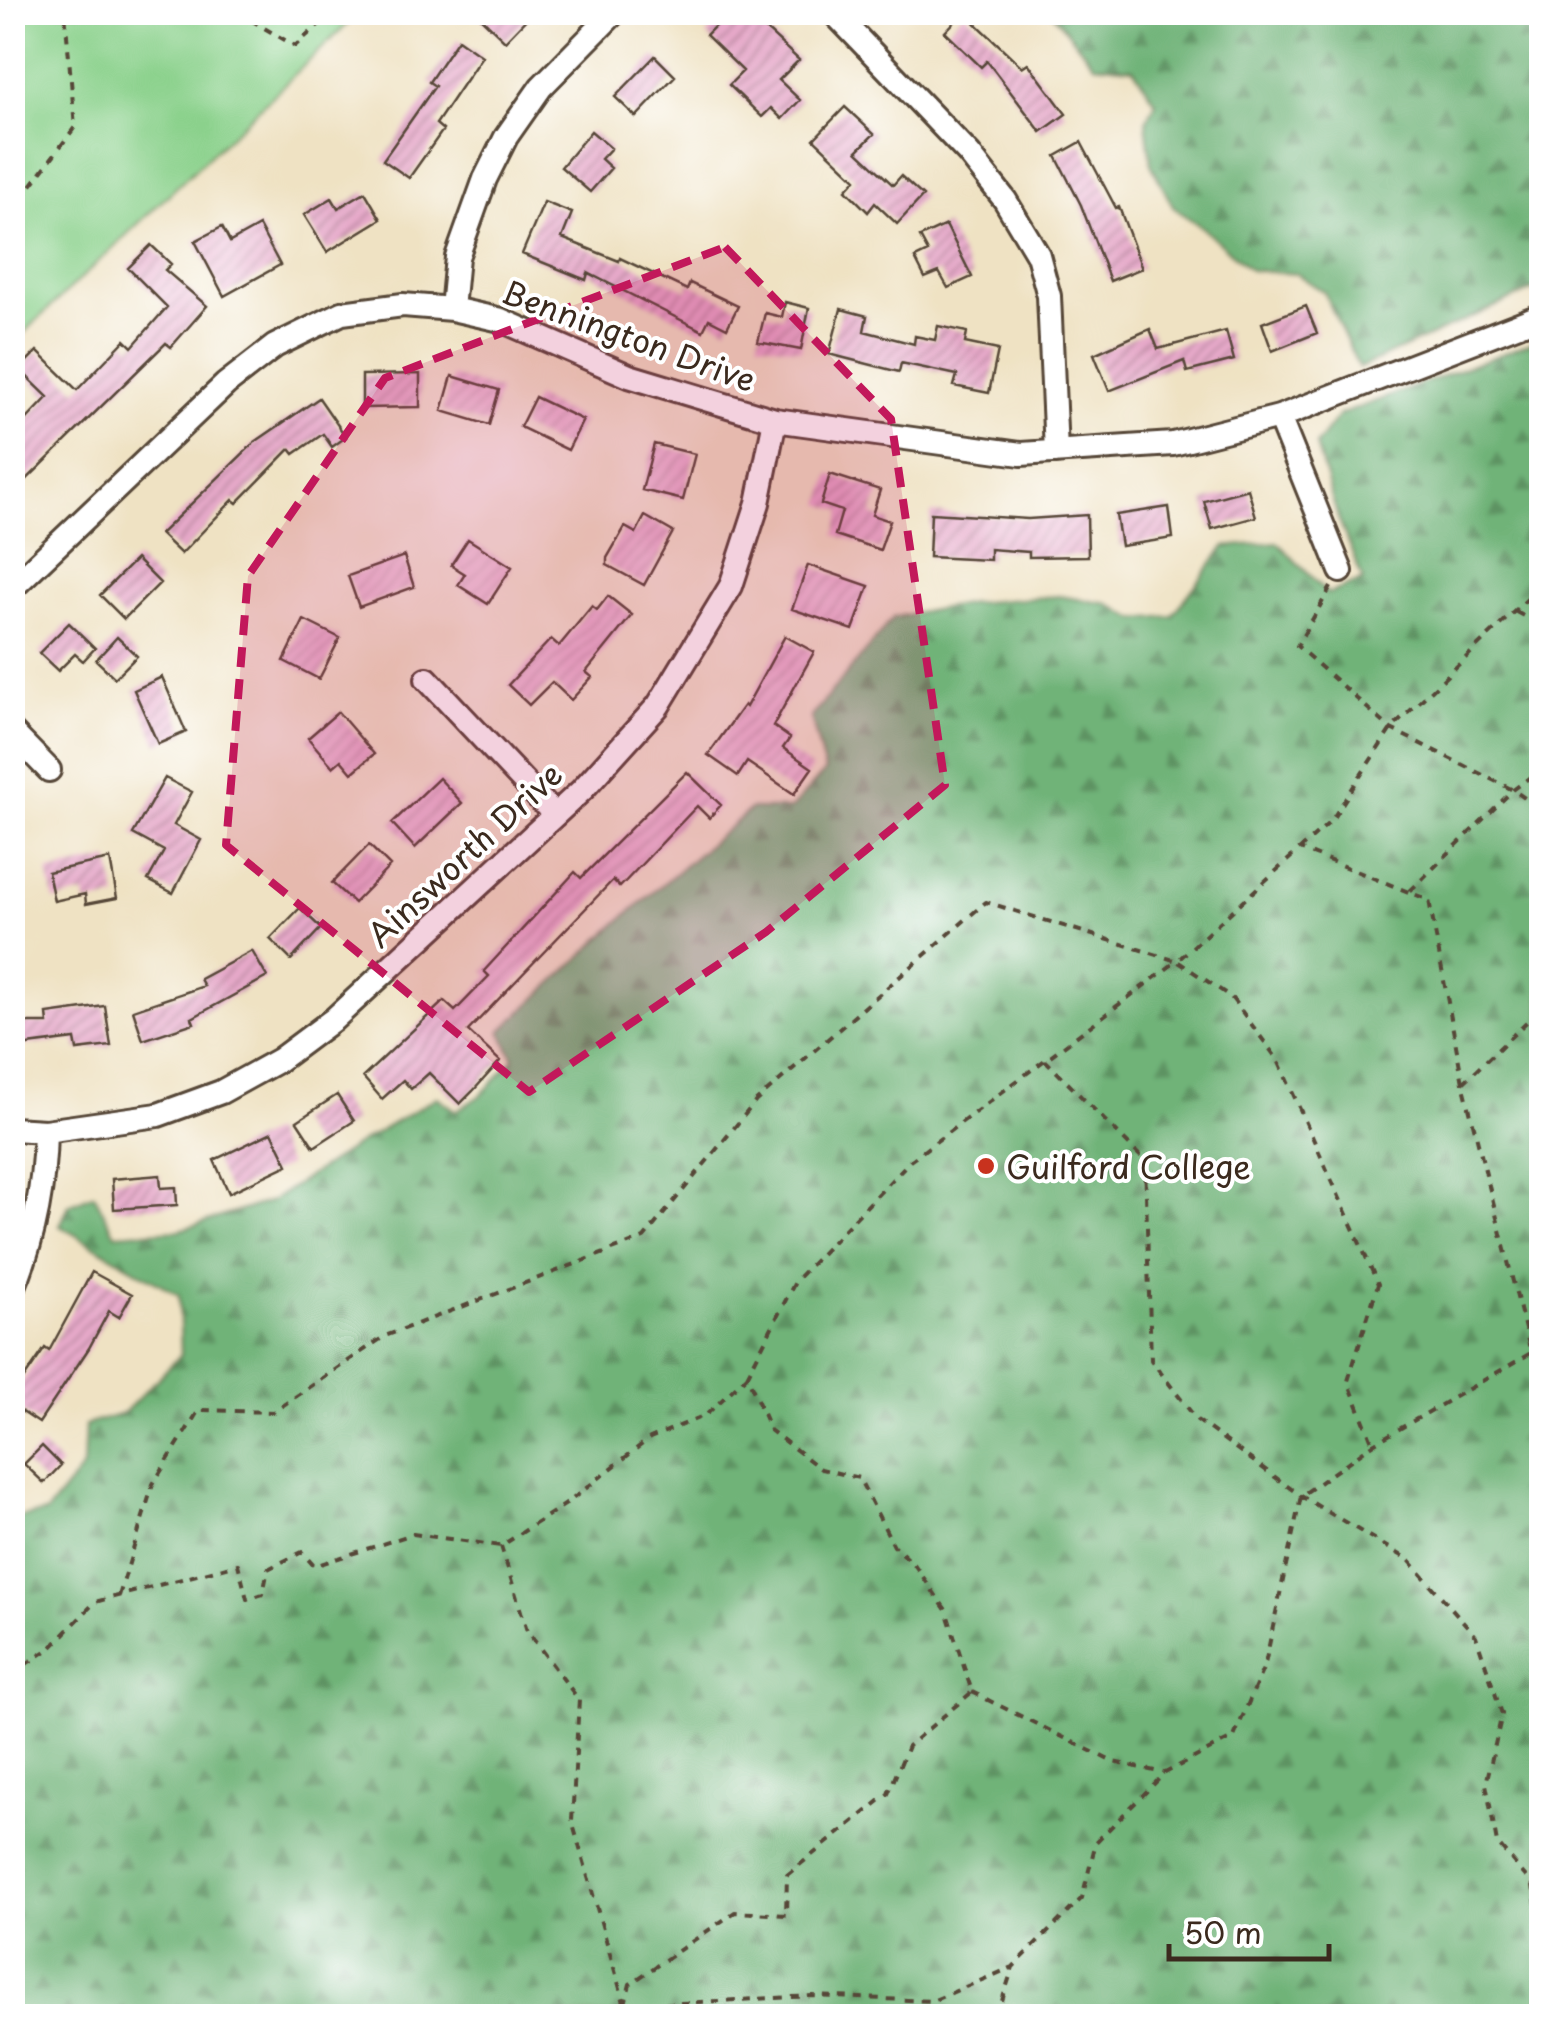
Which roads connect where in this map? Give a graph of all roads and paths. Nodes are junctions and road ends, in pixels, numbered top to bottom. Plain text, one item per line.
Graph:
1 (65, 12) edge
2 (237, 12) edge
3 (333, 12) edge
4 (615, 12) edge
5 (834, 12) edge
6 (12, 211) edge
7 (452, 310) junction
8 (1542, 315) edge
9 (1279, 417) junction
10 (775, 420) junction
11 (1056, 452) junction
12 (1341, 571) joint
13 (1542, 585) edge
14 (12, 588) edge
15 (1516, 612) junction
16 (1542, 626) edge
17 (427, 678) dead end
18 (1391, 730) junction
19 (12, 732) edge
20 (1542, 768) edge
21 (49, 770) dead end
22 (1513, 790) junction
23 (1542, 810) edge
24 (554, 814) junction
25 (1300, 849) junction
26 (1409, 892) junction
27 (1176, 961) junction
28 (1542, 1008) edge
29 (1045, 1060) junction
30 (1463, 1083) junction
31 (12, 1130) edge
32 (45, 1131) junction
33 (12, 1290) edge
34 (747, 1376) junction
35 (1372, 1444) junction
36 (1302, 1496) junction
37 (500, 1546) junction
38 (119, 1596) junction
39 (12, 1672) edge
40 (972, 1692) junction
41 (1165, 1773) junction
42 (1542, 1873) edge
43 (1533, 1886) junction
44 (1542, 1944) edge
45 (1013, 1967) junction
46 (624, 2006) junction
47 (622, 2016) edge
48 (996, 2016) edge

1 - 6 path
2 - 3 path
4 - 7 street
5 - 11 street
7 - 10 street, Bennington Drive
7 - 14 street, Bennington Drive
8 - 9 street, Bennington Drive
9 - 11 street, Bennington Drive
9 - 12 street
10 - 11 street, Bennington Drive
10 - 24 street, Ainsworth Drive
12 - 18 path
13 - 15 path
15 - 16 path
15 - 18 path
17 - 24 street
18 - 22 path
18 - 25 path
19 - 21 street
20 - 22 path
22 - 23 path
22 - 26 path
24 - 32 street, Ainsworth Drive
25 - 26 path
25 - 27 path
26 - 30 path
27 - 29 path
27 - 35 path
27 - 38 path
28 - 30 path
29 - 34 path
29 - 36 path
30 - 35 path
31 - 32 street, Ainsworth Drive
32 - 33 street
34 - 37 path
34 - 40 path
35 - 36 path
36 - 41 path
36 - 43 path
37 - 38 path
37 - 46 path
38 - 39 path
40 - 41 path
40 - 46 path
41 - 45 path
42 - 43 path
43 - 44 path
45 - 46 path
45 - 48 path
46 - 47 path

